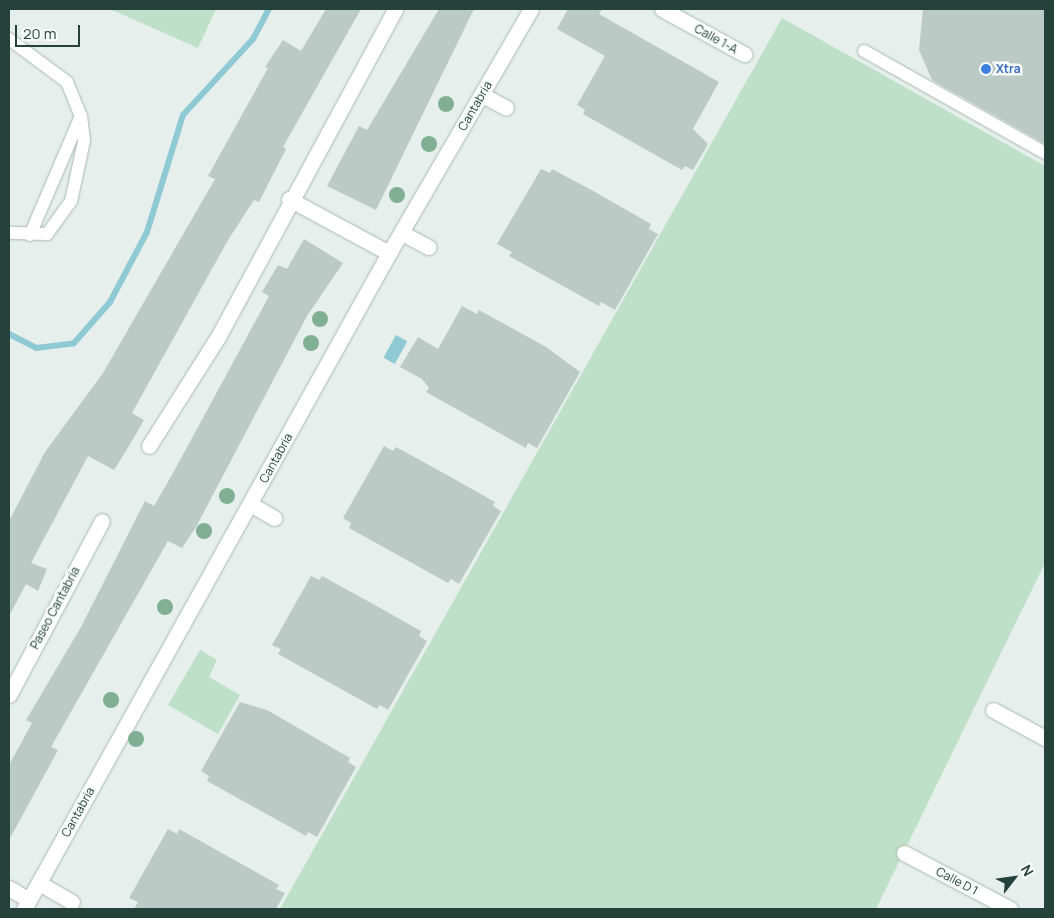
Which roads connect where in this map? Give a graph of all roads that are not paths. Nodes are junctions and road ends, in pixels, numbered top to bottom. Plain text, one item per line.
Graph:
1 (395, 9) edge
2 (531, 9) edge
3 (662, 9) edge
4 (9, 39) edge
5 (864, 51) dead end
6 (744, 54) dead end
7 (482, 95) junction
8 (506, 108) dead end
9 (81, 116) junction
10 (1045, 153) edge
11 (289, 199) junction
12 (9, 233) edge
13 (402, 233) junction
14 (30, 234) junction
15 (428, 247) dead end
16 (389, 253) junction
17 (150, 446) dead end
18 (250, 504) junction
19 (274, 518) dead end
20 (102, 521) dead end
21 (9, 695) edge
22 (993, 710) dead end
23 (1045, 738) edge
24 (904, 853) dead end
25 (39, 883) junction
26 (9, 888) edge
27 (72, 902) dead end
28 (27, 904) edge
29 (1010, 909) edge

1 - 11 street
2 - 7 street, Cantabria
3 - 6 street, Calle 1-A
4 - 9 lane
5 - 10 lane
7 - 8 street
7 - 13 street, Cantabria
9 - 14 lane
9 - 14 lane
11 - 16 street
11 - 17 street
12 - 14 lane
13 - 15 street
13 - 16 street, Cantabria
16 - 18 street, Cantabria
18 - 19 street
18 - 25 street, Cantabria
20 - 21 street, Paseo Cantabria
22 - 23 street
24 - 29 street, Calle D 1
25 - 27 street
25 - 28 street, Cantabria
26 - 28 street

